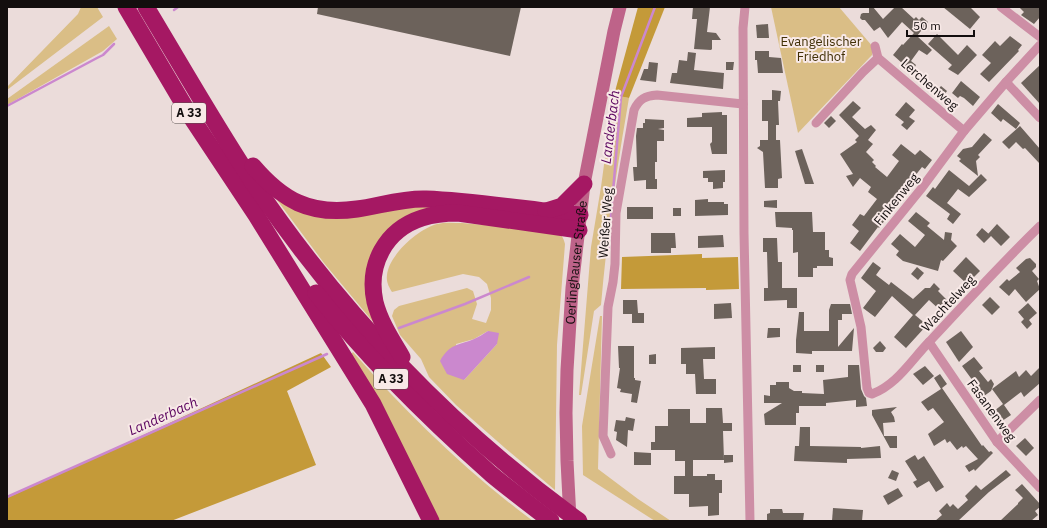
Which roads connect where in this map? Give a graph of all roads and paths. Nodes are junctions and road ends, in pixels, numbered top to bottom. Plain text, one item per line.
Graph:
1 (126, 7) edge
2 (146, 7) edge
3 (620, 7) edge
4 (746, 7) edge
5 (1001, 7) edge
6 (1040, 37) edge
7 (1040, 45) edge
8 (875, 46) dead end
9 (878, 58) junction
10 (1006, 82) junction
11 (202, 101) junction
12 (743, 104) junction
13 (1040, 118) edge
14 (816, 122) dead end
15 (964, 131) junction
16 (584, 184) junction
17 (545, 212) junction
18 (256, 215) junction
19 (579, 223) junction
20 (1040, 226) edge
21 (929, 342) junction
22 (420, 386) junction
23 (872, 394) joint
24 (1040, 400) edge
25 (997, 442) junction
26 (611, 454) dead end
27 (1040, 488) edge
28 (431, 521) edge
29 (550, 521) edge
30 (570, 521) edge
31 (580, 521) edge
32 (750, 521) edge

1 - 18 highway, A 33
2 - 11 highway, A 33
3 - 16 main road, Oerlinghauser Straße
4 - 12 street
5 - 6 street
7 - 10 street, Finkenweg
8 - 9 street
9 - 14 street
9 - 15 street, Lerchenweg
10 - 13 street
10 - 15 street, Finkenweg
11 - 17 highway
11 - 22 highway, A 33
12 - 26 street, Weißer Weg
12 - 32 street
15 - 23 street, Finkenweg
16 - 17 highway
16 - 19 main road, Oerlinghauser Straße
17 - 19 highway
18 - 28 highway
18 - 29 highway, A 33
19 - 22 highway
19 - 30 main road, Oerlinghauser Straße
20 - 21 street, Wachtelweg
21 - 23 street, Wachtelweg
21 - 25 street, Fasanenweg
22 - 31 highway, A 33
24 - 25 street
25 - 27 street, Fasanenweg

